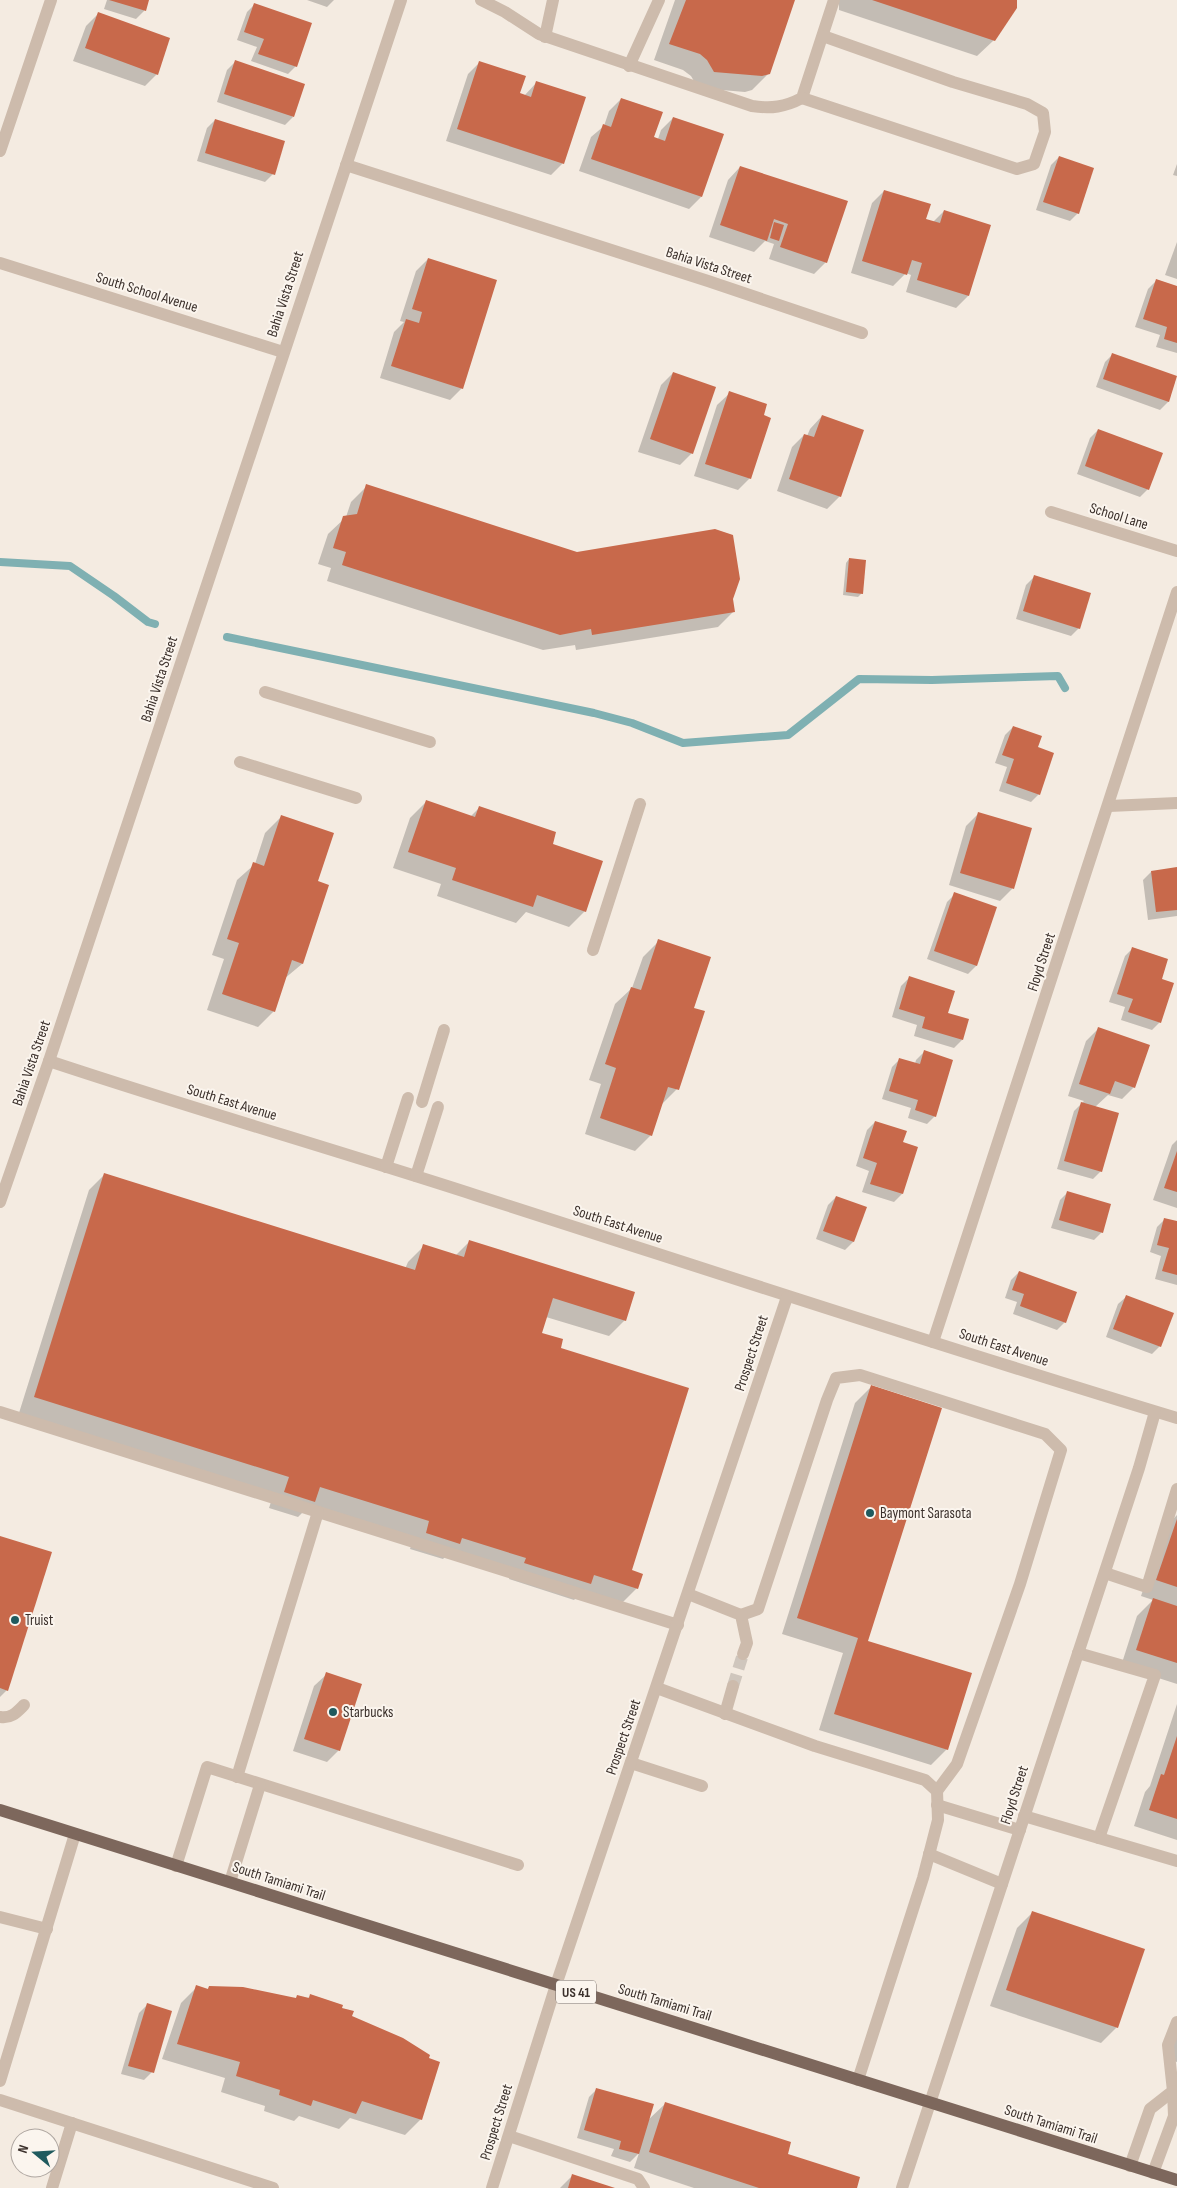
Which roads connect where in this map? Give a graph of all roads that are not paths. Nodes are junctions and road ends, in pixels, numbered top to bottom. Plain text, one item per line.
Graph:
1 (51, 0) edge
2 (400, 0) edge
3 (482, 0) edge
4 (553, 0) edge
5 (659, 0) edge
6 (834, 0) edge
7 (823, 36) junction
8 (545, 37) junction
9 (629, 66) junction
10 (802, 98) junction
11 (0, 150) edge
12 (346, 164) junction
13 (0, 263) edge
14 (862, 333) dead end
15 (283, 352) junction
16 (1052, 512) dead end
17 (1177, 551) edge
18 (1177, 592) edge
19 (265, 692) dead end
20 (430, 742) dead end
21 (240, 762) dead end
22 (356, 798) dead end
23 (1177, 803) edge
24 (640, 804) dead end
25 (1109, 806) junction
26 (593, 950) dead end
27 (444, 1030) dead end
28 (49, 1061) junction
29 (408, 1098) dead end
30 (422, 1102) dead end
31 (438, 1108) dead end
32 (386, 1167) junction
33 (416, 1176) junction
34 (0, 1202) edge
35 (787, 1297) junction
36 (934, 1342) junction
37 (0, 1412) edge
38 (1155, 1412) junction
39 (1177, 1418) edge
40 (1177, 1489) edge
41 (318, 1512) junction
42 (1105, 1573) junction
43 (688, 1594) junction
44 (742, 1615) junction
45 (678, 1625) junction
46 (1078, 1653) junction
47 (743, 1654) tunnel mouth
48 (733, 1686) tunnel mouth
49 (657, 1688) junction
50 (24, 1705) dead end
51 (724, 1714) junction
52 (0, 1717) edge
53 (631, 1763) junction
54 (237, 1777) junction
55 (260, 1785) junction
56 (702, 1786) dead end
57 (937, 1791) junction
58 (937, 1804) junction
59 (0, 1810) edge
60 (1024, 1816) junction
61 (1020, 1830) junction
62 (75, 1834) junction
63 (1099, 1838) junction
64 (929, 1854) junction
65 (1177, 1861) edge
66 (518, 1865) dead end
67 (176, 1866) junction
68 (230, 1882) junction
69 (1002, 1884) junction
70 (0, 1917) edge
71 (48, 1929) junction
72 (556, 1985) junction
73 (1177, 2022) edge
74 (858, 2080) junction
75 (0, 2081) edge
76 (1175, 2092) edge
77 (0, 2100) edge
78 (929, 2102) junction
79 (72, 2123) junction
80 (509, 2136) junction
81 (1130, 2166) junction
82 (1153, 2172) junction
83 (1177, 2180) edge
84 (52, 2188) edge
85 (273, 2188) edge
86 (492, 2188) edge
87 (644, 2188) edge
88 (902, 2188) edge

1 - 11 street
2 - 12 street, Bahia Vista Street
3 - 8 street
4 - 8 street
5 - 9 street
6 - 7 street
7 - 10 street
7 - 10 street
8 - 9 street
9 - 10 street
12 - 14 street, Bahia Vista Street
12 - 15 street, Bahia Vista Street
13 - 15 street, South School Avenue
15 - 28 street, Bahia Vista Street
16 - 17 street, School Lane
18 - 25 street, Floyd Street
19 - 20 street
21 - 22 street
23 - 25 street
24 - 26 street
25 - 36 street, Floyd Street
27 - 30 street
28 - 32 street, South East Avenue
28 - 34 street, Bahia Vista Street
29 - 32 street
31 - 33 street
32 - 33 street, South East Avenue
33 - 35 street, South East Avenue
35 - 36 street, South East Avenue
35 - 43 street, Prospect Street
36 - 38 street, South East Avenue
37 - 41 street
38 - 39 street, South East Avenue
38 - 42 street, Floyd Street
40 - 42 street
41 - 45 street
41 - 54 street
42 - 46 street, Floyd Street
43 - 44 street
43 - 45 street, Prospect Street
44 - 47 street
44 - 57 street
45 - 49 street, Prospect Street
46 - 60 street, Floyd Street
46 - 63 street
48 - 51 street
49 - 51 street
49 - 53 street, Prospect Street
50 - 52 street
51 - 57 street
53 - 56 street
53 - 72 street, Prospect Street
54 - 55 street
54 - 67 street
55 - 66 street
55 - 68 street
57 - 58 street
58 - 61 street
58 - 64 street
59 - 62 main road, South Tamiami Trail / US 41
60 - 61 street, Floyd Street
60 - 63 street
61 - 69 street, Floyd Street
62 - 67 main road, South Tamiami Trail / US 41
62 - 71 street
63 - 65 street
64 - 69 street
64 - 74 street
67 - 68 main road, South Tamiami Trail / US 41
68 - 72 main road, South Tamiami Trail / US 41
69 - 78 street, Floyd Street
70 - 71 street
71 - 75 street
72 - 74 main road, South Tamiami Trail / US 41
72 - 80 street, Prospect Street
73 - 76 street
74 - 78 main road, South Tamiami Trail / US 41
76 - 81 street
76 - 82 street
77 - 79 street
78 - 81 main road, South Tamiami Trail / US 41
78 - 88 street, Floyd Street
79 - 84 street
79 - 85 street
80 - 86 street, Prospect Street
80 - 87 street
81 - 82 main road, South Tamiami Trail / US 41
82 - 83 main road, South Tamiami Trail / US 41

